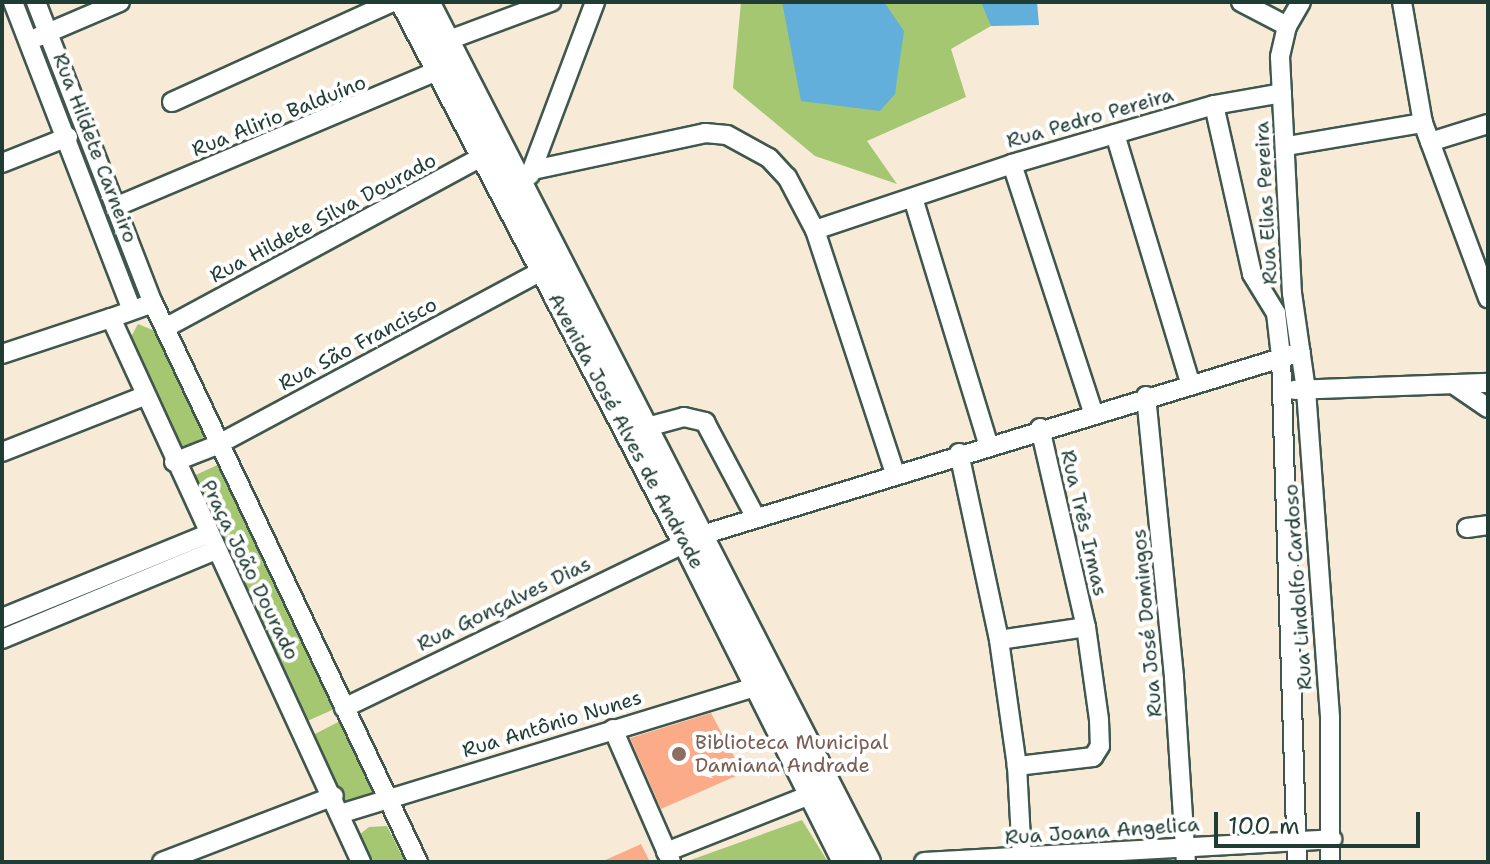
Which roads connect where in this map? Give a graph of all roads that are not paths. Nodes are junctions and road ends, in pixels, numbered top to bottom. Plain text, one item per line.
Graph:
1 (13, 2) edge
2 (120, 2) edge
3 (392, 2) edge
4 (403, 2) edge
5 (427, 2) edge
6 (551, 2) edge
7 (595, 2) edge
8 (1241, 2) edge
9 (1301, 2) edge
10 (1402, 2) edge
11 (11, 22) edge
12 (39, 23) edge
13 (1287, 26) junction
14 (443, 55) junction
15 (1282, 93) junction
16 (172, 102) dead end
17 (1214, 105) junction
18 (1423, 123) junction
19 (1488, 124) edge
20 (1115, 134) junction
21 (68, 137) junction
22 (1430, 142) junction
23 (1287, 146) junction
24 (492, 151) junction
25 (85, 158) junction
26 (2, 163) edge
27 (1012, 164) junction
28 (522, 188) junction
29 (913, 198) junction
30 (115, 207) junction
31 (815, 230) junction
32 (551, 266) junction
33 (1488, 298) edge
34 (153, 303) junction
35 (132, 310) junction
36 (1285, 312) junction
37 (111, 318) junction
38 (165, 328) junction
39 (1301, 352) junction
40 (2, 354) edge
41 (1281, 356) junction
42 (1190, 383) junction
43 (1488, 383) edge
44 (1453, 384) junction
45 (1283, 390) junction
46 (1306, 390) junction
47 (144, 396) junction
48 (1146, 396) junction
49 (1488, 408) edge
50 (1093, 412) junction
51 (647, 427) junction
52 (1040, 428) junction
53 (988, 444) junction
54 (217, 445) junction
55 (2, 452) edge
56 (959, 453) junction
57 (174, 462) junction
58 (895, 474) junction
59 (756, 518) junction
60 (1488, 525) edge
61 (1467, 528) dead end
62 (693, 538) junction
63 (212, 542) junction
64 (2, 618) edge
65 (1086, 627) junction
66 (2, 639) edge
67 (999, 640) junction
68 (766, 683) junction
69 (344, 708) junction
70 (613, 729) junction
71 (1017, 766) junction
72 (820, 791) junction
73 (334, 796) junction
74 (385, 799) junction
75 (343, 813) junction
76 (1298, 839) junction
77 (1332, 839) junction
78 (1186, 855) edge
79 (668, 857) edge
80 (1126, 857) edge
81 (1022, 859) junction
82 (162, 862) edge
83 (361, 862) edge
84 (418, 862) edge
85 (845, 862) edge
86 (868, 862) edge
87 (924, 862) edge
88 (1297, 862) edge
89 (1330, 862) edge

1 - 11 street, Rua Hildete Carneiro
2 - 12 street
3 - 16 street
4 - 14 main road, Avenida José Alves de Andrade
5 - 14 main road, Avenida José Alves de Andrade
6 - 14 street, Rua Alirio Balduíno
7 - 28 street
8 - 13 street
9 - 13 street
10 - 18 street
11 - 12 street, Rua Hildete Carneiro
12 - 21 street, Rua Hildete Carneiro
12 - 25 street, Rua Hildete Carneiro
13 - 15 street, Rua Elias Pereira
14 - 24 main road, Avenida José Alves de Andrade
14 - 30 street, Rua Alirio Balduíno
15 - 17 street, Rua Pedro Pereira
15 - 23 street, Rua Elias Pereira
17 - 20 street, Rua Pedro Pereira
17 - 36 street
18 - 22 street
18 - 23 street
19 - 22 street
20 - 27 street, Rua Pedro Pereira
20 - 42 street
21 - 25 street, Rua Hildete Carneiro
21 - 26 street
22 - 33 street
23 - 36 street, Rua Elias Pereira
24 - 28 main road, Avenida José Alves de Andrade
24 - 38 street, Rua Hildete Silva Dourado
25 - 30 street, Rua Hildete Carneiro
25 - 35 street, Rua Hildete Carneiro
27 - 29 street, Rua Pedro Pereira
27 - 50 street
28 - 31 street
28 - 32 main road, Avenida José Alves de Andrade
29 - 31 street, Rua Pedro Pereira
29 - 53 street
30 - 34 street, Rua Hildete Carneiro
31 - 58 street
32 - 51 main road, Avenida José Alves de Andrade
32 - 54 street, Rua São Francisco
32 - 62 main road, Avenida José Alves de Andrade
34 - 35 street
34 - 38 street, Praça João Dourado
35 - 37 street
36 - 39 street, Rua Lindolfo Cardoso
36 - 41 street, Rua Lindolfo Cardoso
37 - 40 street
37 - 47 street, Praça João Dourado
38 - 54 street, Praça João Dourado
39 - 41 street
39 - 46 street, Rua Lindolfo Cardoso
41 - 42 street
41 - 45 street, Rua Lindolfo Cardoso
42 - 48 street
43 - 44 street
44 - 46 street
44 - 49 street
45 - 46 street
45 - 76 street, Rua Lindolfo Cardoso
46 - 77 street, Rua Lindolfo Cardoso
47 - 55 street
47 - 57 street, Praça João Dourado
48 - 50 street
48 - 78 street, Rua José Domingos
50 - 52 street
51 - 59 street
51 - 62 main road, Avenida José Alves de Andrade
52 - 53 street
52 - 65 street, Rua Três Irmas
53 - 56 street
54 - 57 street, Rua São Francisco
54 - 69 street, Praça João Dourado
56 - 58 street
56 - 67 street
57 - 63 street, Praça João Dourado
58 - 59 street
59 - 62 street
60 - 61 street
62 - 68 main road, Avenida José Alves de Andrade
62 - 69 street, Rua Gonçalves Dias
63 - 64 street
63 - 66 street
63 - 73 street, Praça João Dourado
65 - 67 street, Rua Três Irmas
65 - 71 street, Rua Três Irmas
67 - 71 street
68 - 70 street, Rua Antônio Nunes
68 - 72 main road, Avenida José Alves de Andrade
69 - 74 street, Praça João Dourado
70 - 74 street, Rua Antônio Nunes
70 - 79 street
71 - 81 street
72 - 79 street
72 - 85 main road, Avenida José Alves de Andrade
72 - 86 main road, Avenida José Alves de Andrade
73 - 75 street, Praça João Dourado
73 - 82 street
74 - 75 street, Rua Antônio Nunes
74 - 84 street, Praça João Dourado
75 - 83 street, Praça João Dourado
76 - 77 street, Rua Joana Angelica
76 - 78 street, Rua Joana Angelica
76 - 88 street, Rua Lindolfo Cardoso
77 - 89 street, Rua Lindolfo Cardoso
78 - 80 street, Rua Joana Angelica
80 - 81 street, Rua Joana Angelica
81 - 87 street, Rua Joana Angelica

